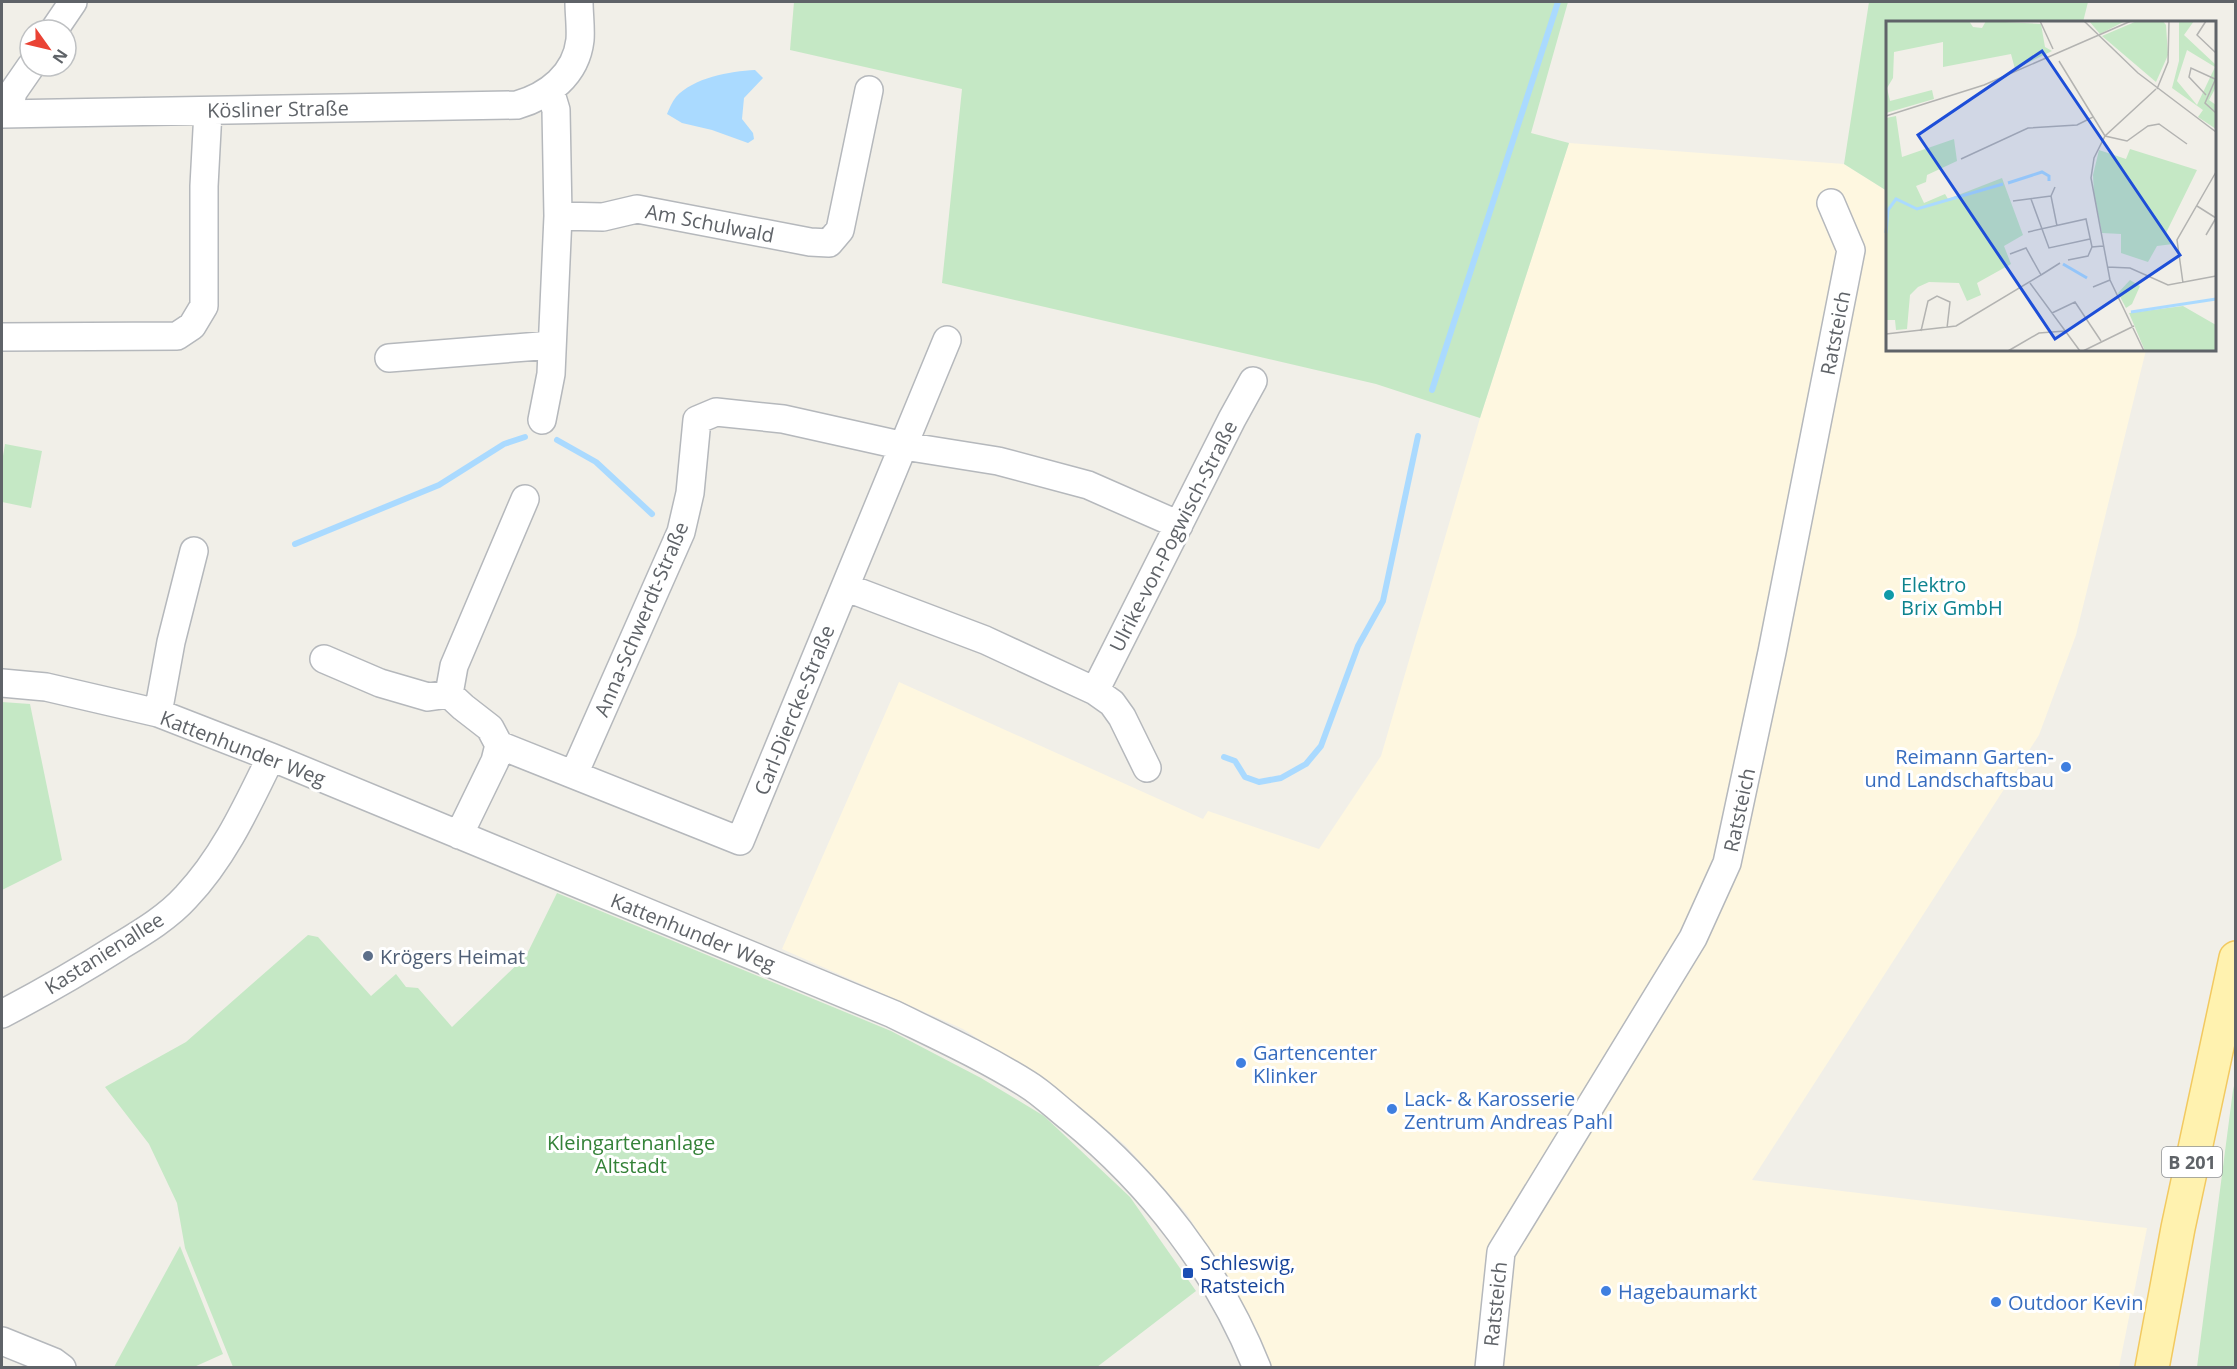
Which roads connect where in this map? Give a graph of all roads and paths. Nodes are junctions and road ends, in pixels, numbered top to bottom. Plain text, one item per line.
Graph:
1 (73, 2) edge
2 (579, 2) edge
3 (62, 18) edge
4 (23, 78) edge
5 (550, 90) junction
6 (869, 90) dead end
7 (208, 111) junction
8 (5, 114) edge
9 (1831, 203) dead end
10 (558, 216) junction
11 (2, 337) edge
12 (947, 340) dead end
13 (552, 345) junction
14 (389, 358) dead end
15 (1253, 381) dead end
16 (542, 420) dead end
17 (904, 446) junction
18 (525, 499) dead end
19 (1179, 525) junction
20 (194, 551) dead end
21 (845, 587) junction
22 (324, 659) dead end
23 (2, 684) edge
24 (1095, 691) junction
25 (449, 694) junction
26 (158, 713) junction
27 (499, 745) junction
28 (271, 757) junction
29 (1147, 768) dead end
30 (574, 774) junction
31 (459, 835) junction
32 (2235, 957) edge
33 (2, 1014) edge
34 (2, 1341) edge
35 (62, 1368) edge
36 (1257, 1368) edge
37 (1489, 1368) edge
38 (2152, 1368) edge

1 - 3 street
2 - 5 street
4 - 8 street
5 - 7 street, Kösliner Straße
5 - 10 street
6 - 10 street, Am Schulwald
7 - 8 street, Kösliner Straße
7 - 11 street
9 - 37 street, Ratsteich
10 - 13 street
12 - 17 street, Carl-Diercke-Straße
13 - 14 street
13 - 16 street
15 - 19 street, Ulrike-von-Pogwisch-Straße
17 - 19 street
17 - 21 street, Carl-Diercke-Straße
17 - 30 street, Anna-Schwerdt-Straße
18 - 25 street
19 - 24 street, Ulrike-von-Pogwisch-Straße
20 - 26 street
21 - 24 street
21 - 30 street, Carl-Diercke-Straße
22 - 25 street
23 - 26 street, Kattenhunder Weg
24 - 29 street
25 - 27 street
26 - 28 street, Kattenhunder Weg
27 - 30 street, Carl-Diercke-Straße
27 - 31 street
28 - 31 street, Kattenhunder Weg
28 - 33 street, Kastanienallee
31 - 36 street, Kattenhunder Weg
32 - 38 main road, B 201
34 - 35 street

